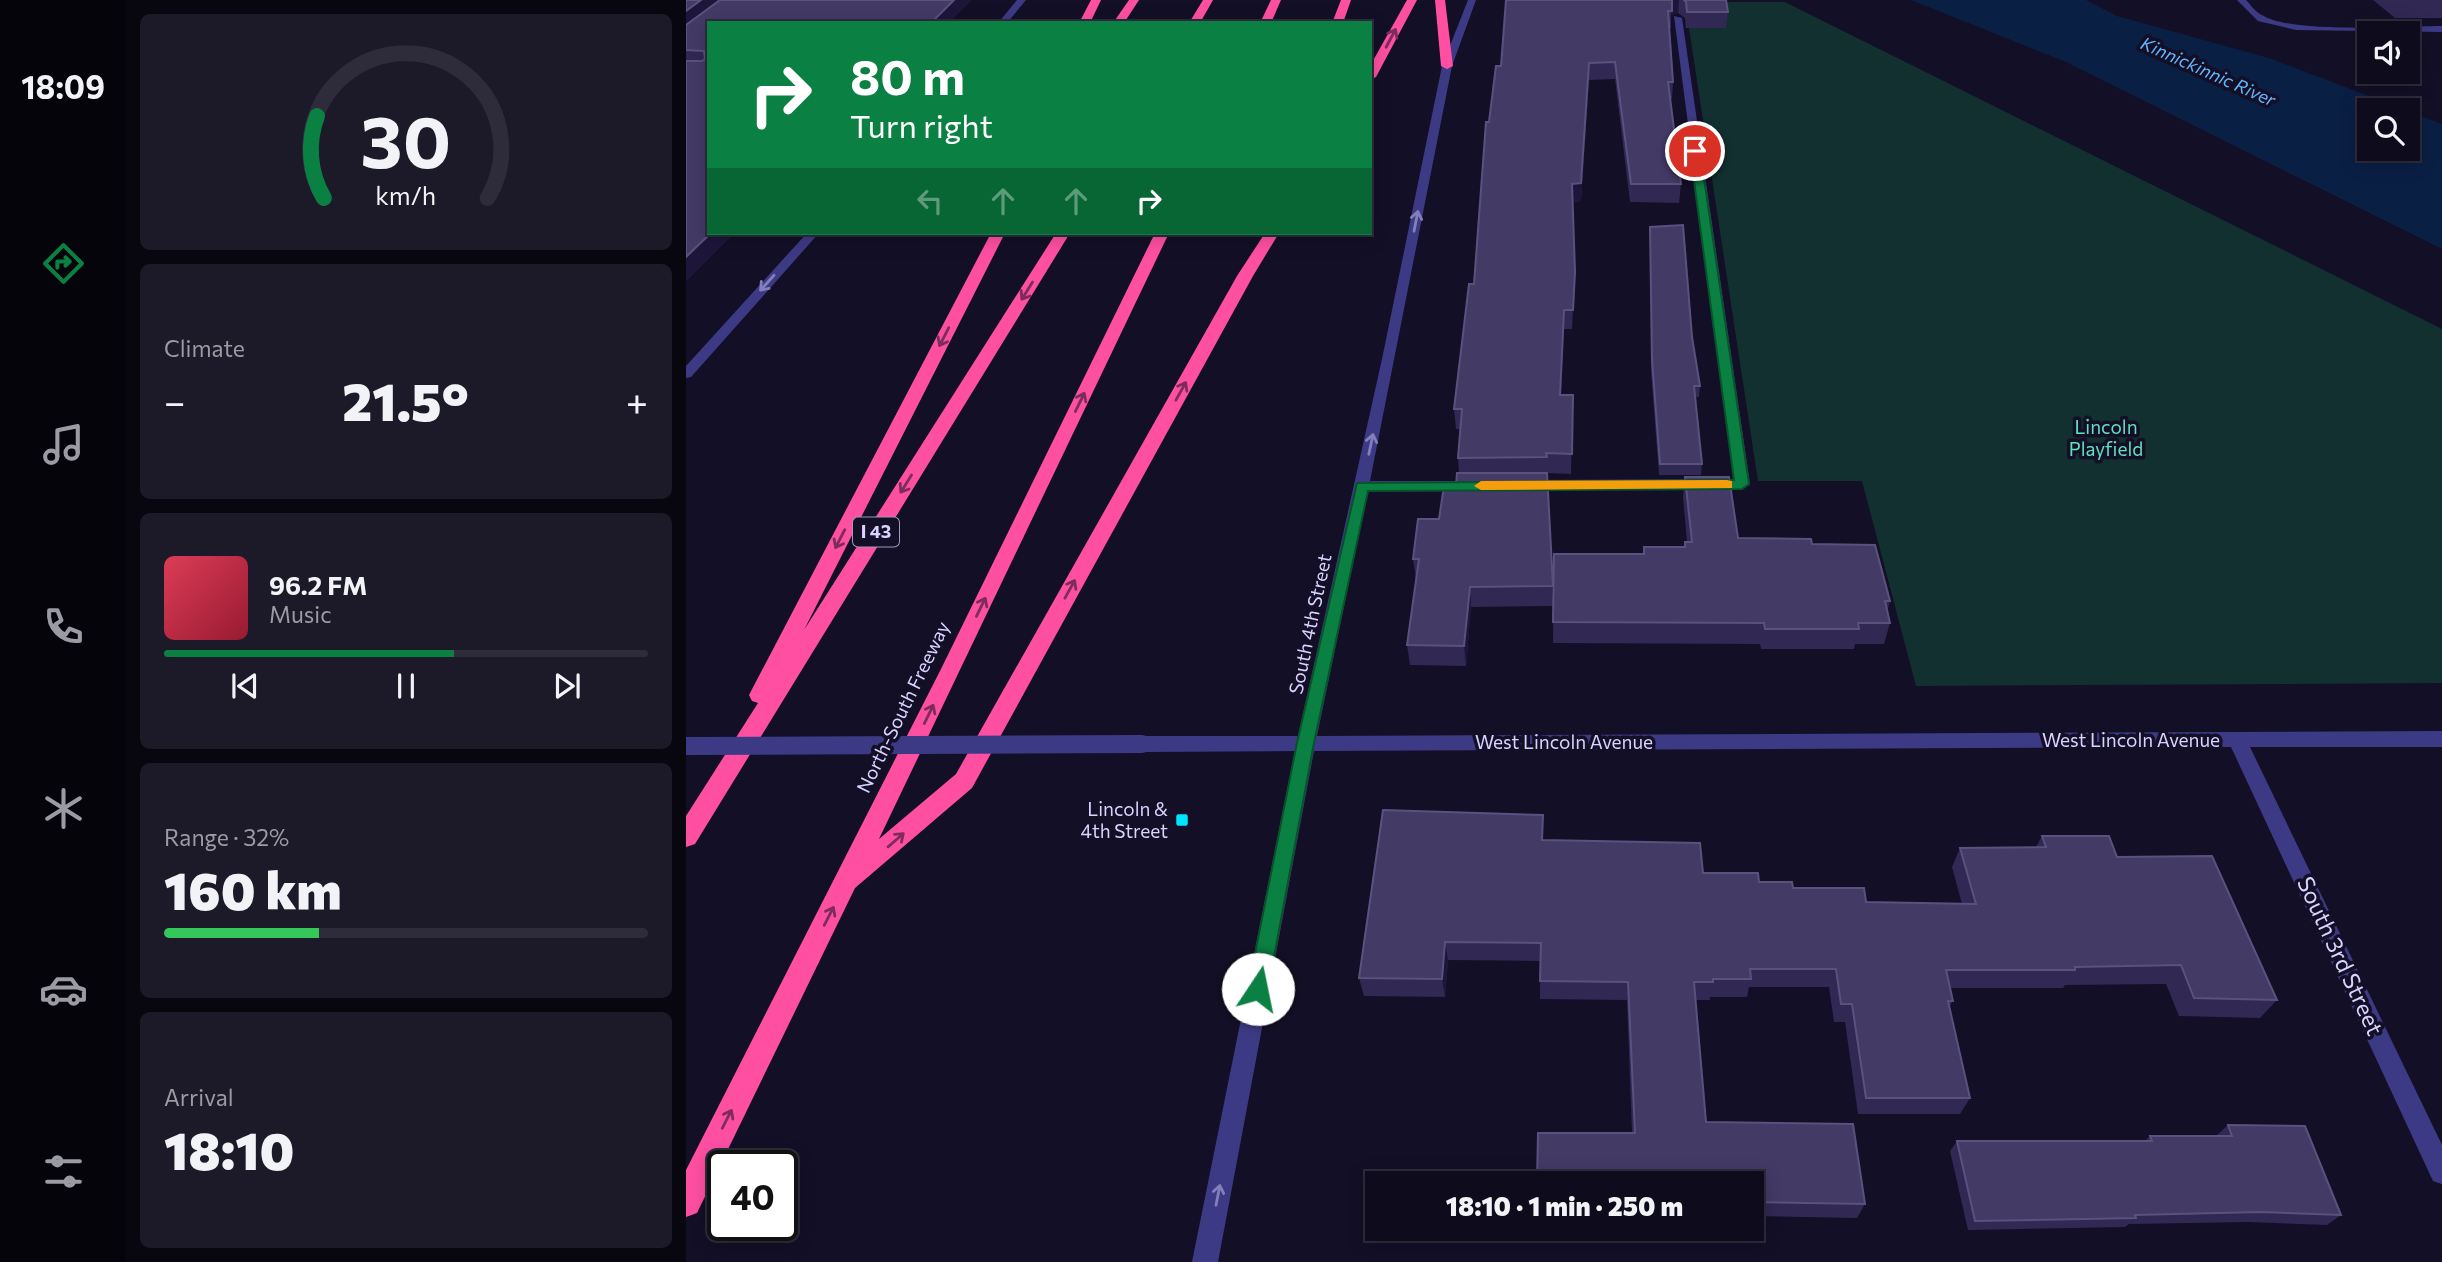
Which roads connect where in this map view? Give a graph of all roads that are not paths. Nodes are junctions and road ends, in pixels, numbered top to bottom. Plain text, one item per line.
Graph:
1 (1022, 0) edge
2 (1096, 0) edge
3 (1134, 0) edge
4 (1208, 0) edge
5 (1276, 0) edge
6 (1346, 0) edge
7 (1412, 0) edge
8 (1440, 0) edge
9 (1472, 0) edge
10 (2241, 0) edge
11 (1677, 18) dead end
12 (1004, 21) edge
13 (1085, 21) edge
14 (1119, 21) edge
15 (1195, 21) edge
16 (1266, 21) edge
17 (1338, 21) edge
18 (2442, 29) edge
19 (1447, 66) junction
20 (1372, 73) edge
21 (811, 235) edge
22 (997, 235) edge
23 (1062, 235) edge
24 (1161, 235) edge
25 (1259, 235) edge
26 (1271, 235) edge
27 (1245, 276) junction
28 (686, 374) edge
29 (1362, 486) junction
30 (2237, 739) junction
31 (2442, 739) edge
32 (1306, 743) junction
33 (686, 746) edge
34 (688, 833) edge
35 (845, 885) junction
36 (2442, 1172) edge
37 (686, 1202) edge
38 (1205, 1262) edge

1 - 12 street
2 - 13 highway
3 - 14 highway
4 - 15 highway
5 - 16 highway
6 - 17 highway
20 -> 7 highway
8 - 19 highway
9 - 19 street, South 4th Street
10 - 18 street
11 - 29 street
29 -> 19 street, South 4th Street
21 -> 28 street
22 -> 34 highway
23 -> 34 highway, I 43
35 -> 24 highway, North-South Freeway
25 - 27 highway
26 - 27 highway
35 -> 27 highway
29 - 32 street, South 4th Street
30 - 31 street, West Lincoln Avenue
30 - 32 street, West Lincoln Avenue
30 - 36 street, South 3rd Street
32 - 33 street, West Lincoln Avenue, bridge
38 -> 32 street, South 4th Street
37 -> 35 highway, North-South Freeway

